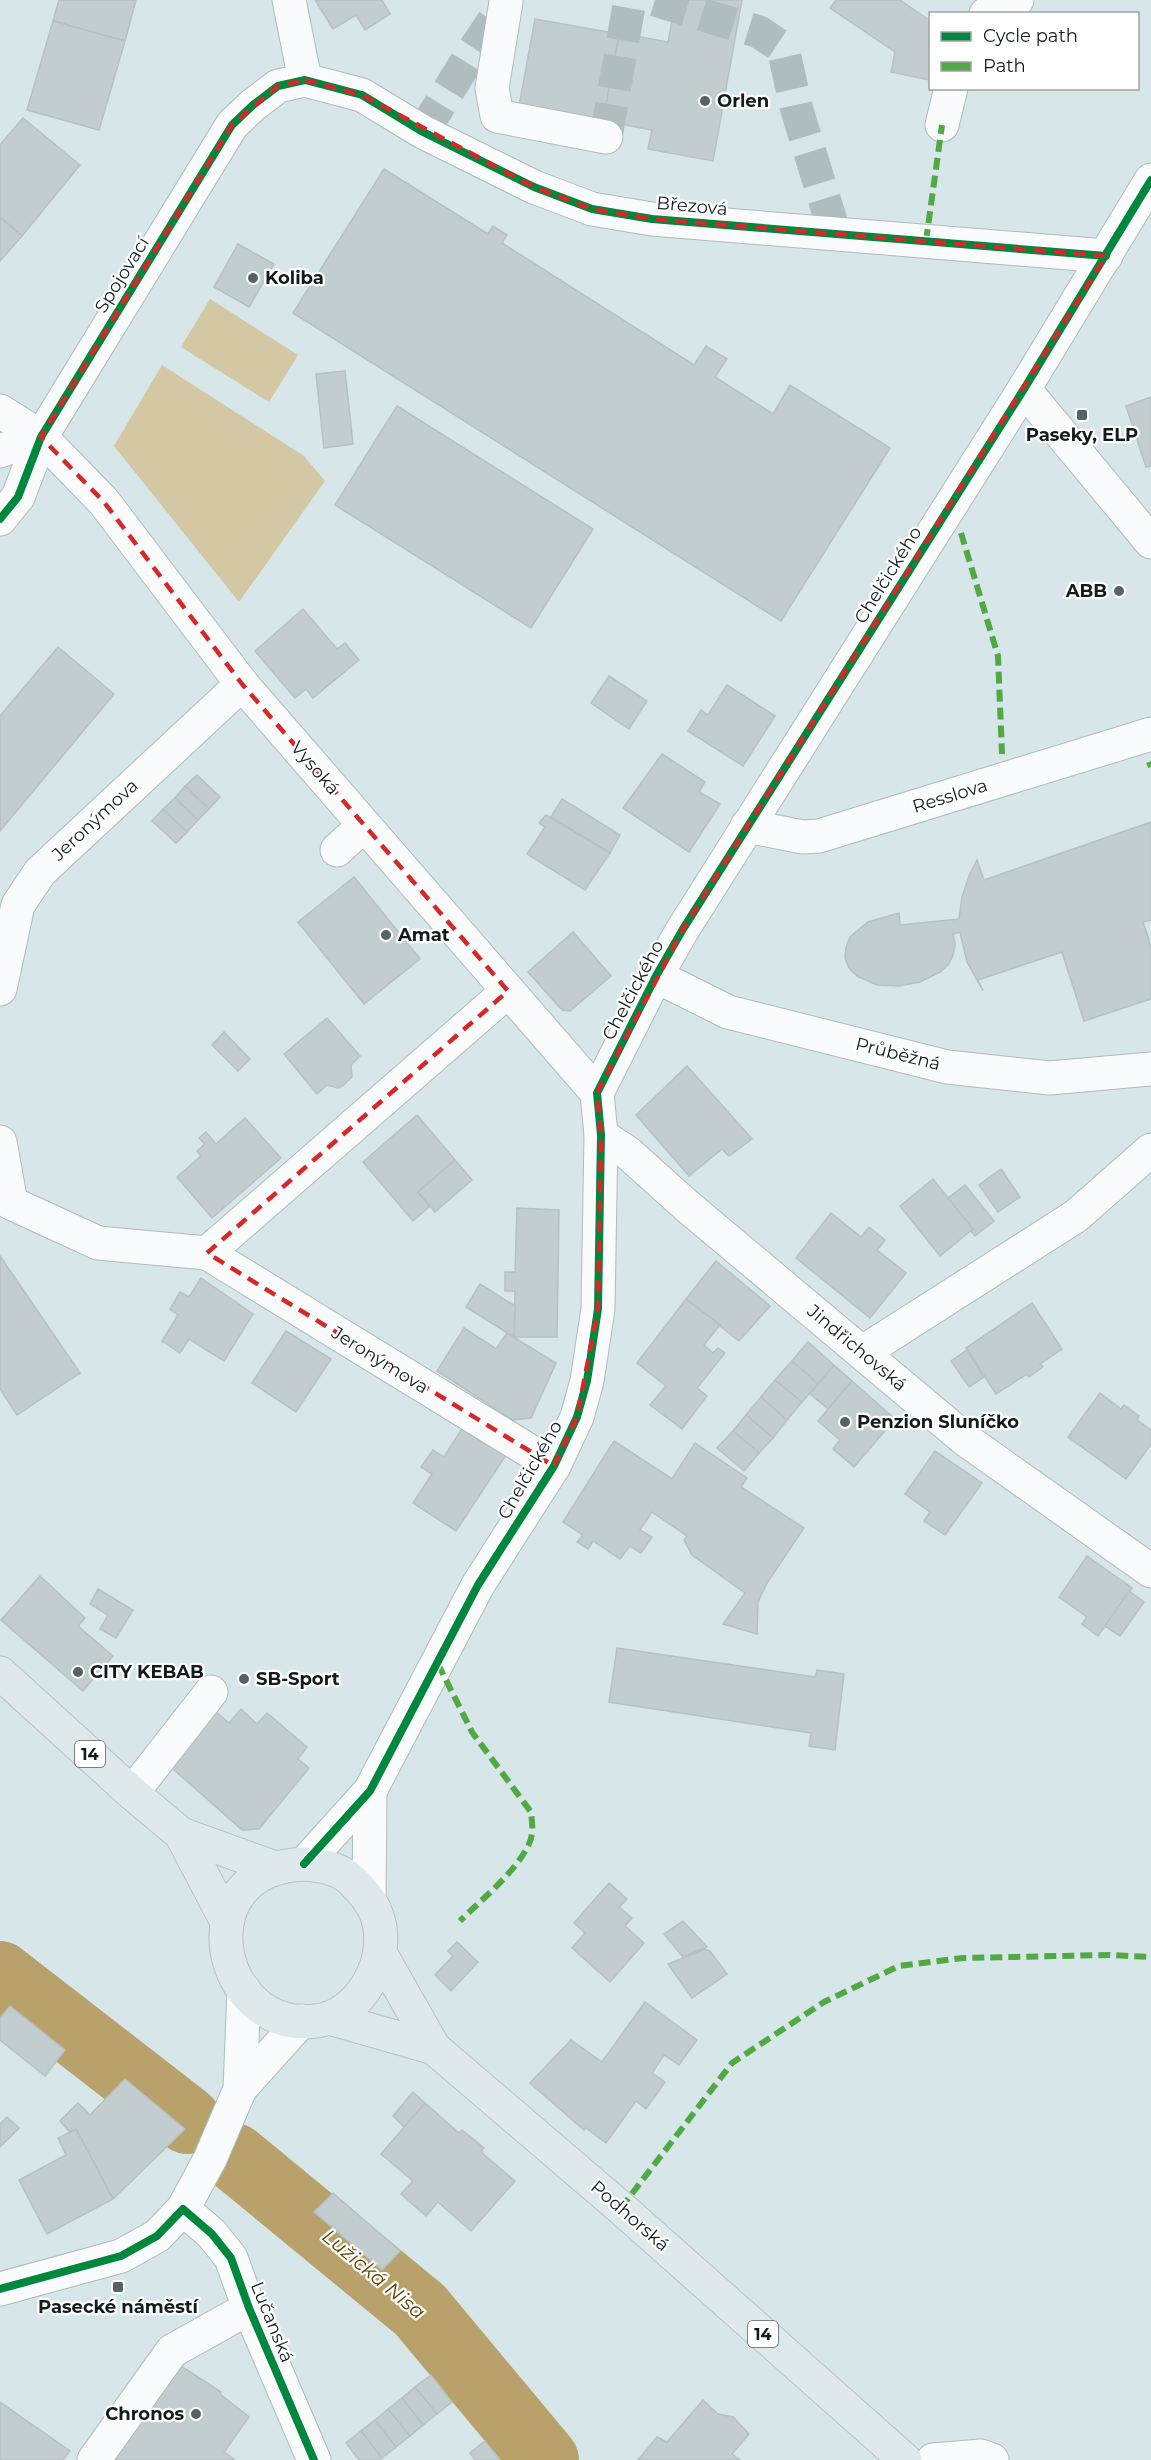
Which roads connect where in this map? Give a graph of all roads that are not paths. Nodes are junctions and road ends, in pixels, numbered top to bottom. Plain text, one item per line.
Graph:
1 (289, 0) edge
2 (1017, 0) edge
3 (506, 2) dead end
4 (990, 12) edge
5 (305, 80) junction
6 (950, 90) edge
7 (942, 124) dead end
8 (606, 137) dead end
9 (1151, 180) edge
10 (1106, 256) junction
11 (1024, 389) junction
12 (0, 411) edge
13 (41, 437) junction
14 (0, 451) edge
15 (0, 519) edge
16 (1151, 542) edge
17 (242, 684) junction
18 (1151, 734) edge
19 (364, 825) junction
20 (747, 826) junction
21 (337, 850) dead end
22 (656, 976) junction
23 (0, 988) edge
24 (508, 991) junction
25 (1151, 1069) edge
26 (597, 1093) junction
27 (602, 1135) junction
28 (0, 1142) edge
29 (1151, 1150) edge
30 (207, 1253) junction
31 (863, 1352) junction
32 (554, 1466) junction
33 (1151, 1570) edge
34 (0, 1673) edge
35 (211, 1692) dead end
36 (370, 1791) junction
37 (132, 1793) junction
38 (182, 1834) junction
39 (289, 1866) junction
40 (369, 1900) junction
41 (227, 1922) junction
42 (380, 1953) junction
43 (244, 1990) junction
44 (315, 2019) junction
45 (434, 2048) junction
46 (234, 2102) junction
47 (183, 2209) junction
48 (0, 2289) edge
49 (249, 2308) junction
50 (94, 2460) edge
51 (314, 2460) edge
52 (905, 2460) edge
53 (933, 2460) edge
54 (992, 2460) edge

1 - 5 street
2 - 4 street
3 - 8 street
5 - 10 street, Březová
5 - 13 street, Spojovací
6 - 7 street
9 - 10 street, Chelčického
10 - 11 street, Chelčického
11 - 16 street
11 - 20 street, Chelčického
12 - 13 street, Vysoká
13 - 14 street
13 - 15 street, Spojovací
13 - 17 street, Vysoká
17 - 19 street, Vysoká
17 - 23 street, Jeronýmova
18 - 20 street, Resslova
19 - 21 street
19 - 24 street, Vysoká
20 - 22 street, Chelčického
22 - 25 street, Průběžná
22 - 26 street, Chelčického
24 - 26 street, Vysoká
24 - 30 street
26 - 27 street, Chelčického
27 - 31 street, Jindřichovská
27 - 32 street, Chelčického
28 - 30 street, Jeronýmova
29 - 31 street
30 - 32 street, Jeronýmova
31 - 33 street, Jindřichovská
32 - 36 street, Chelčického
34 - 37 main road, Podhorská / 14
35 - 37 street
36 - 39 street, Chelčického
36 - 40 street, Chelčického
37 - 38 main road, Podhorská / 14
38 - 39 main road, 14
38 - 41 main road, Podhorská / 14
39 - 40 main road, 14
39 - 41 main road, Podhorská / 14
40 - 42 main road, 14
41 - 43 main road, Podhorská / 14
42 - 44 main road, 14
42 - 45 main road, 14
43 - 44 main road, Podhorská / 14
43 - 46 street
44 - 45 main road, Podhorská / 14
44 - 46 street
45 - 52 main road, Podhorská / 14
46 - 47 street
47 - 48 street
47 - 49 street, Lučanská
49 - 50 street
49 - 51 street, Lučanská
53 - 54 street

